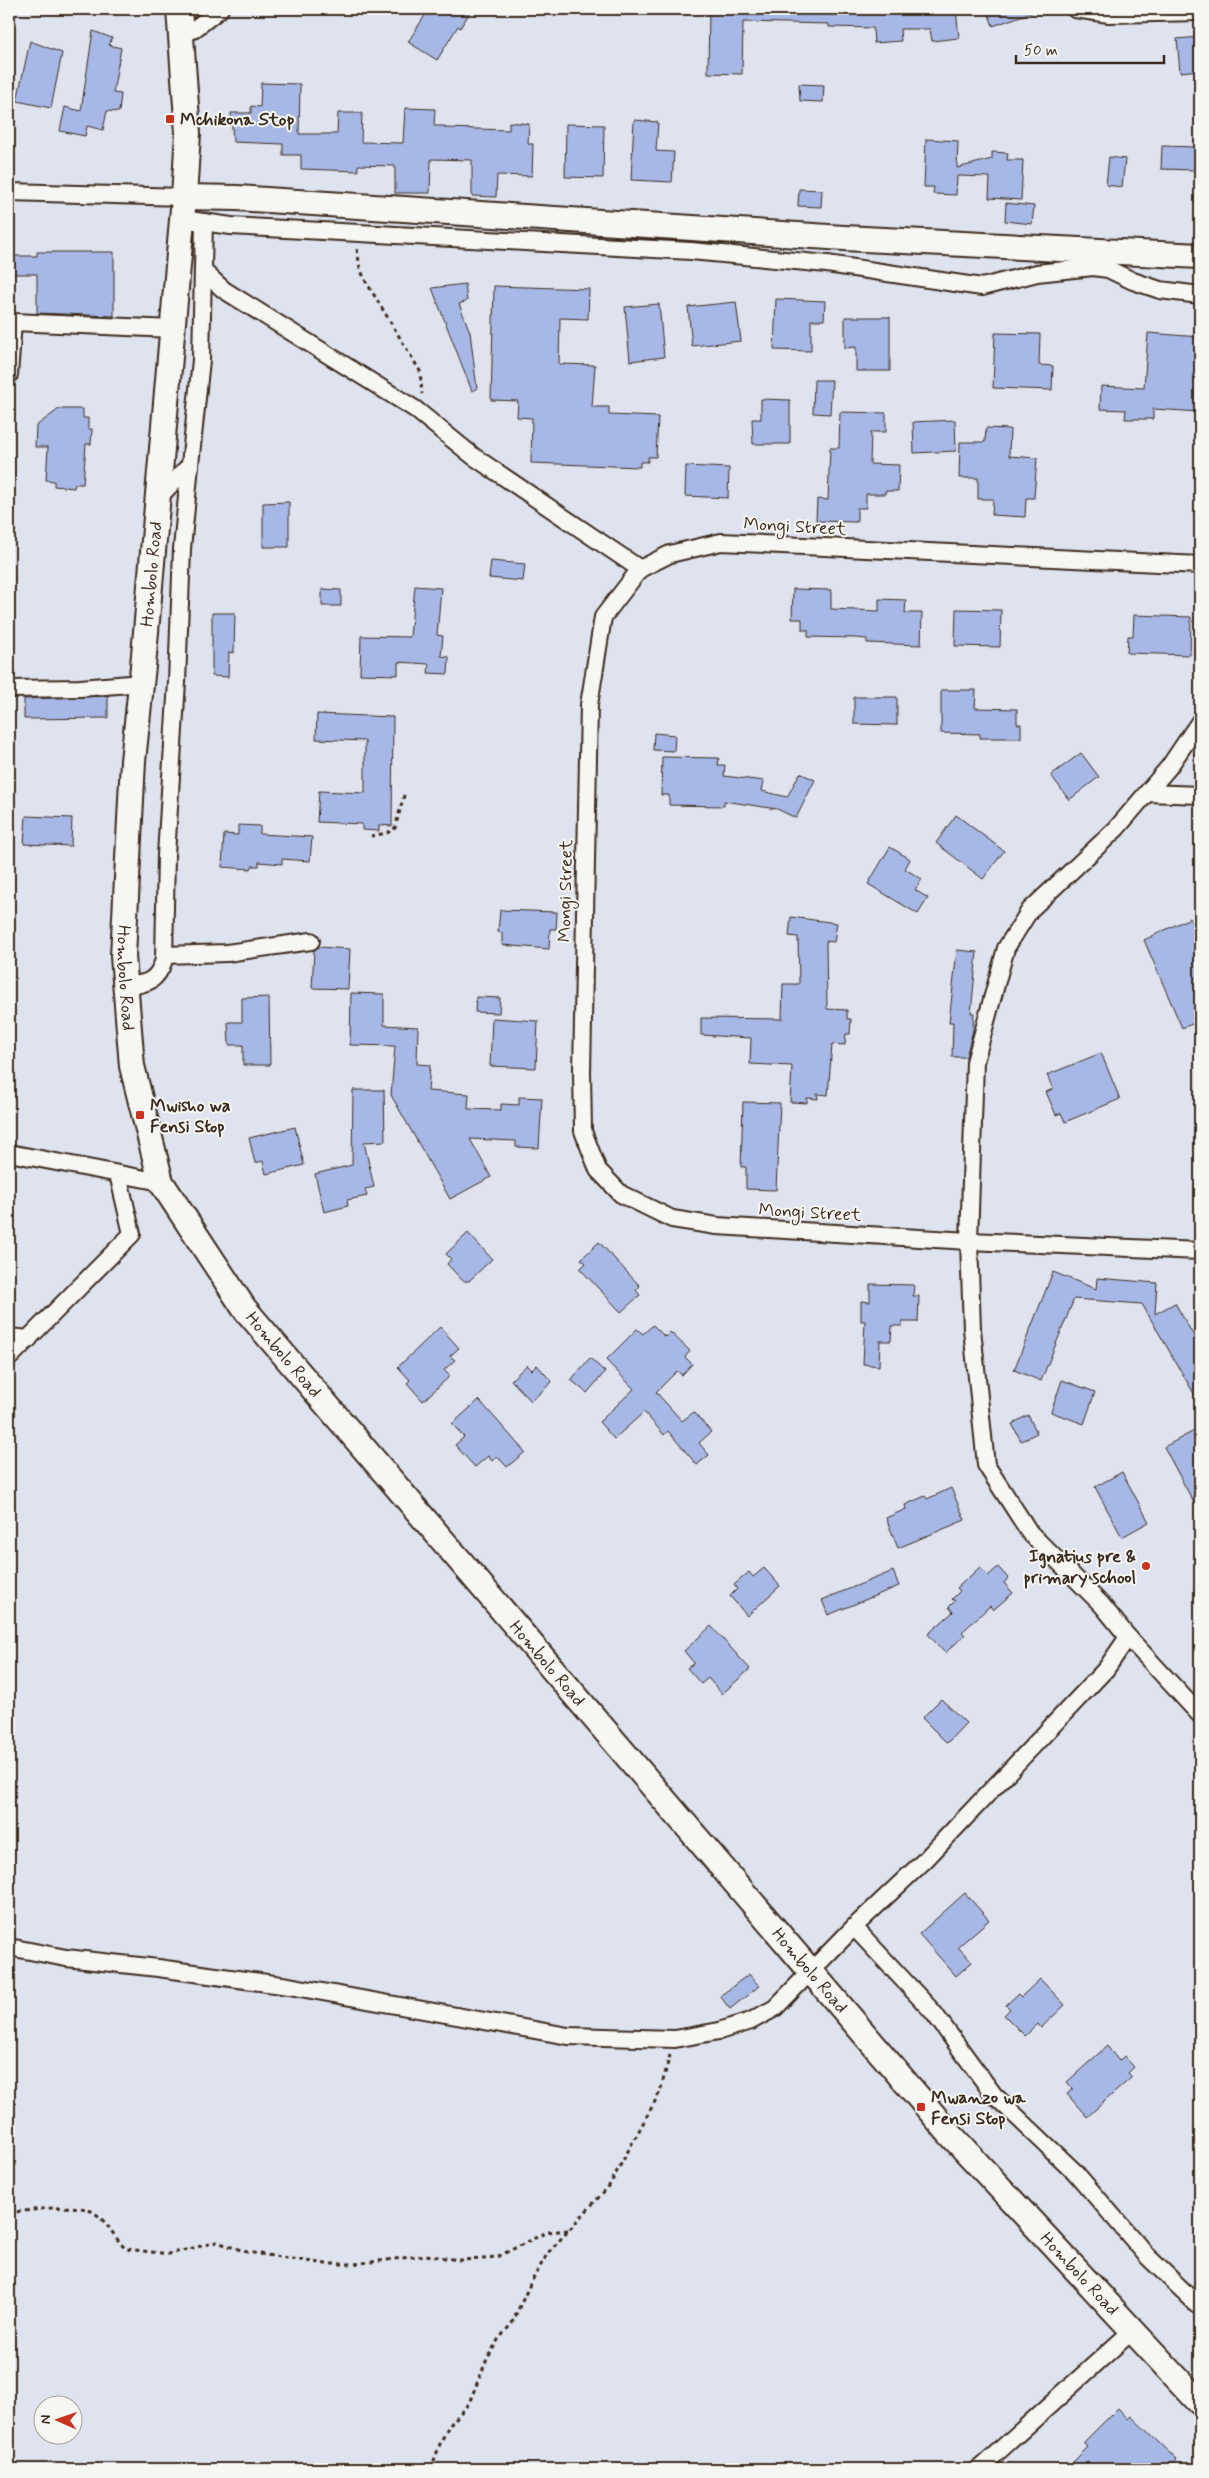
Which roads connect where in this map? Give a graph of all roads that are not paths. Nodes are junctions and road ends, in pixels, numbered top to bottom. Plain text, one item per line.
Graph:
1 (220, 9) edge
2 (1075, 9) edge
3 (1200, 12) edge
4 (179, 17) edge
5 (9, 192) edge
6 (190, 213) junction
7 (1200, 256) edge
8 (204, 272) junction
9 (1200, 295) edge
10 (172, 329) junction
11 (9, 375) edge
12 (190, 465) junction
13 (158, 498) junction
14 (1200, 565) edge
15 (640, 569) junction
16 (142, 683) junction
17 (9, 689) edge
18 (1200, 721) edge
19 (1147, 793) junction
20 (1200, 795) edge
21 (312, 941) dead end
22 (164, 955) junction
23 (126, 986) junction
24 (9, 1153) edge
25 (118, 1174) junction
26 (161, 1182) junction
27 (969, 1241) junction
28 (1200, 1251) edge
29 (9, 1337) edge
30 (29, 1339) junction
31 (9, 1358) edge
32 (1128, 1637) junction
33 (1200, 1715) edge
34 (854, 1927) junction
35 (9, 1947) edge
36 (812, 1971) junction
37 (1200, 2307) edge
38 (1133, 2330) junction
39 (1200, 2403) edge
40 (983, 2468) edge

1 - 4 street
2 - 3 street
4 - 6 street, Hombolo Road
5 - 6 street
6 - 7 street
6 - 8 street
6 - 9 street
6 - 10 street, Hombolo Road
8 - 12 street
8 - 15 street
10 - 11 street
10 - 13 street, Hombolo Road
12 - 13 street
12 - 22 street
13 - 16 street, Hombolo Road
14 - 15 street, Mongi Street
15 - 27 street, Mongi Street
16 - 17 street
16 - 23 street, Hombolo Road
18 - 19 street
19 - 20 street
19 - 27 street
21 - 22 street
22 - 23 street
23 - 26 street, Hombolo Road
24 - 25 street
25 - 26 street
25 - 30 street
26 - 36 street, Hombolo Road
27 - 28 street, Mongi Street
27 - 32 street
29 - 30 street
30 - 31 street
32 - 33 street
32 - 34 street
34 - 36 street
34 - 37 street
35 - 36 street
36 - 38 street, Hombolo Road
38 - 39 street, Hombolo Road
38 - 40 street

